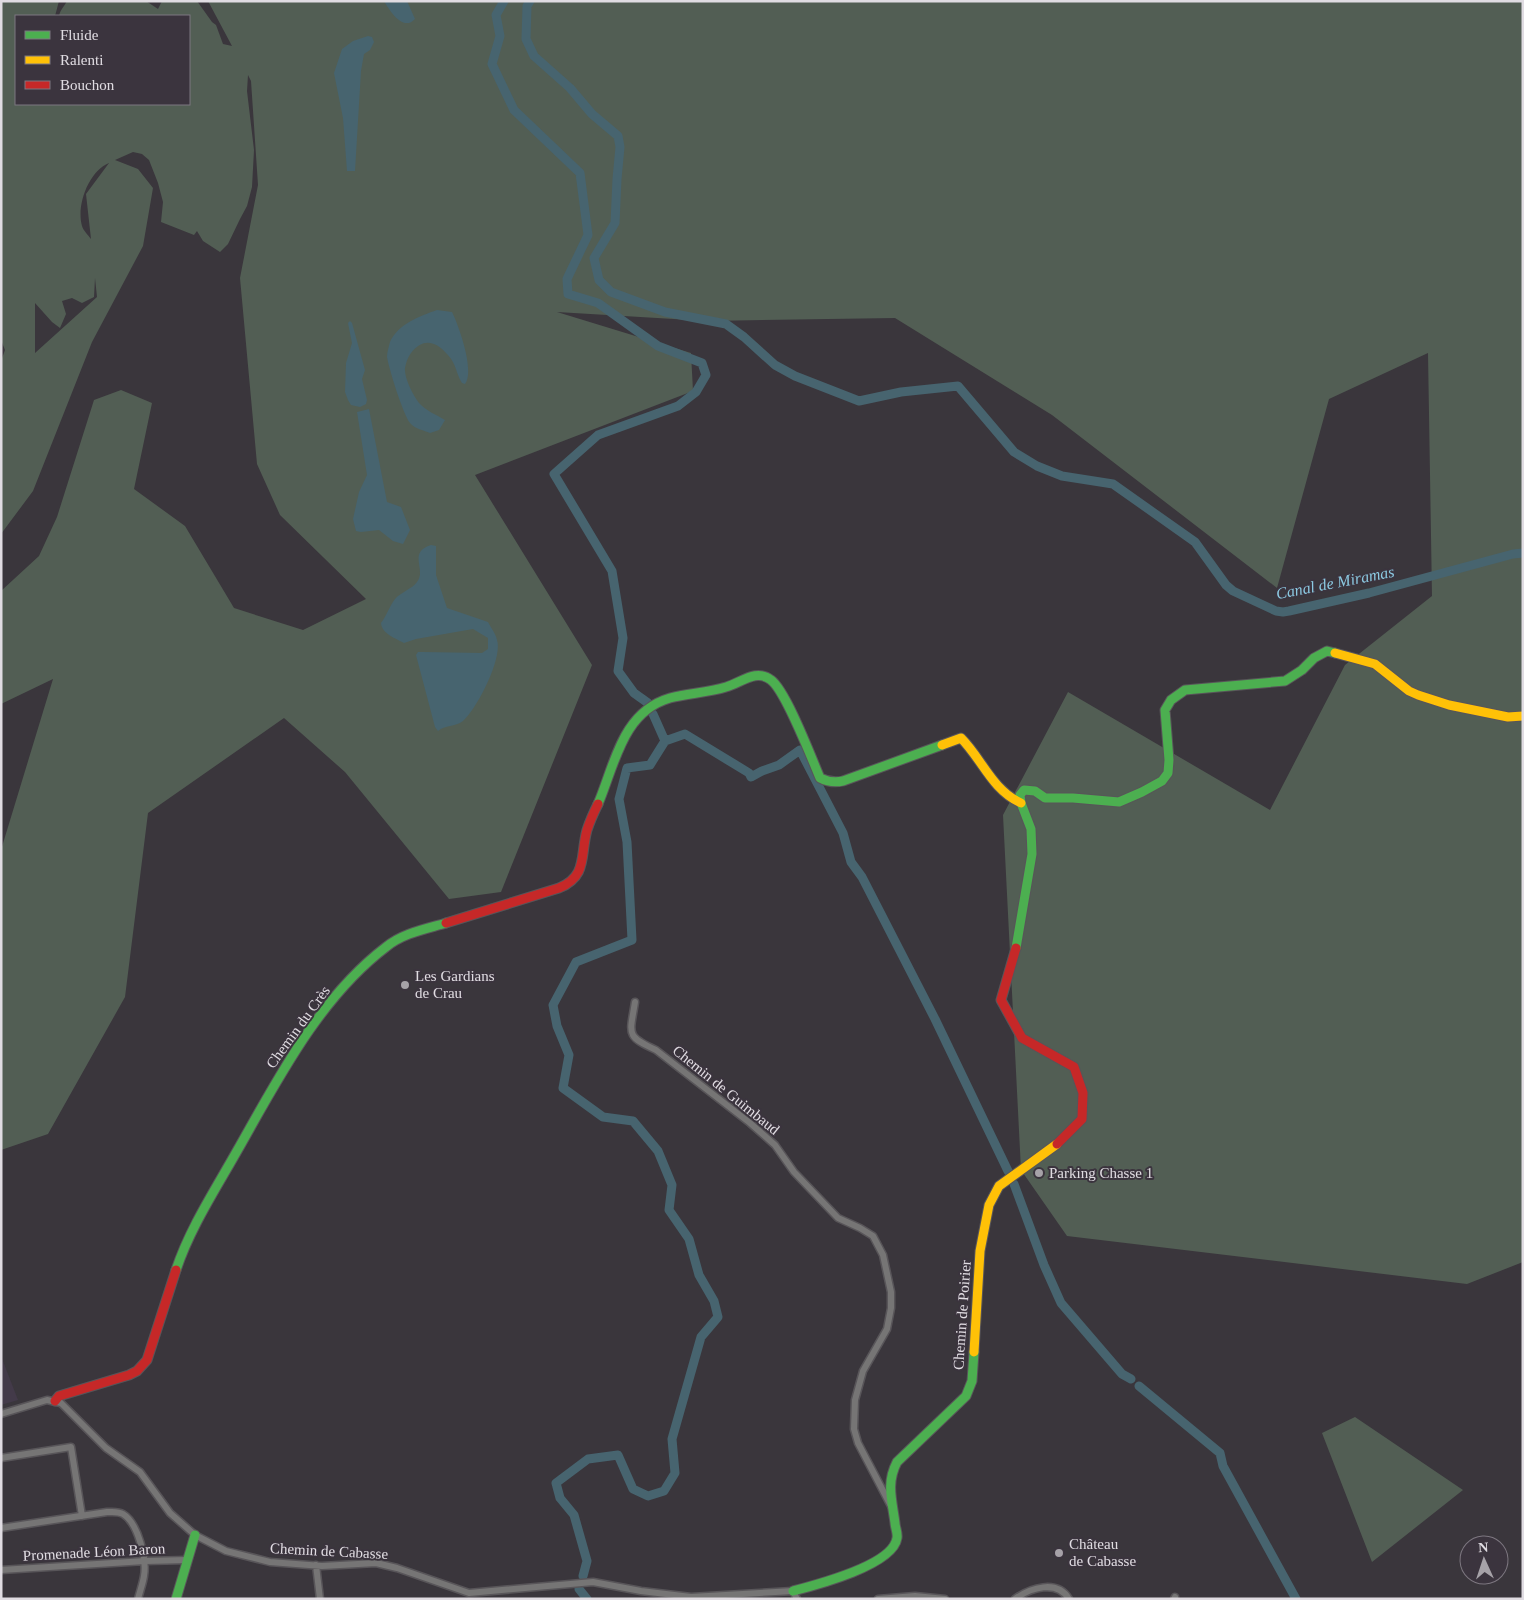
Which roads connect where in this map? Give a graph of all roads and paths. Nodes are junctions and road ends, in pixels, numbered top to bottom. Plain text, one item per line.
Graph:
1 (1523, 716) edge
2 (1021, 803) junction
3 (635, 1002) dead end
4 (55, 1401) junction
5 (1, 1414) edge
6 (1, 1458) edge
7 (893, 1509) junction
8 (82, 1516) junction
9 (1, 1528) edge
10 (195, 1535) junction
11 (187, 1560) junction
12 (145, 1561) junction
13 (316, 1565) junction
14 (1, 1570) edge
15 (795, 1595) edge
16 (138, 1599) edge
17 (176, 1599) edge
18 (320, 1599) edge
19 (878, 1599) edge
20 (945, 1599) edge
21 (1015, 1599) edge
22 (1069, 1599) edge

1 - 2 street
2 - 4 street, Chemin du Crès
2 - 7 street, Chemin de Poirier
3 - 7 street, Chemin de Guimbaud
4 - 5 street
4 - 10 street, Chemin de Cabasse
6 - 8 street
7 - 15 street, Chemin de Poirier
8 - 9 street
8 - 12 street
10 - 11 street
10 - 13 street, Chemin de Cabasse
11 - 12 street, Promenade Léon Baron
11 - 17 street
12 - 14 street, Promenade Léon Baron
12 - 16 street
13 - 15 street, Chemin de Cabasse
13 - 18 street
19 - 20 street
21 - 22 street

